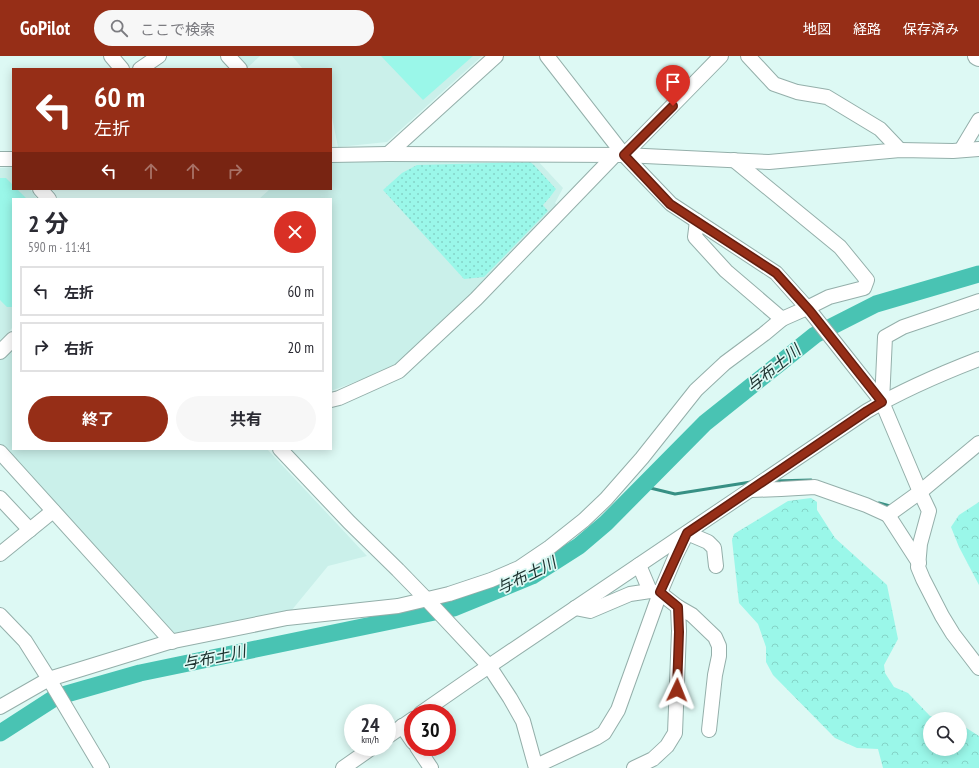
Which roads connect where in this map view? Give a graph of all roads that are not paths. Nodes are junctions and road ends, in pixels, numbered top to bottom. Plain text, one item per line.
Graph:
1 (111, 56) edge
2 (228, 56) edge
3 (496, 56) edge
4 (547, 56) edge
5 (721, 56) edge
6 (748, 56) edge
7 (157, 62) edge
8 (121, 68) edge
9 (142, 68) edge
10 (239, 68) edge
11 (979, 120) edge
12 (979, 149) edge
13 (900, 150) junction
14 (961, 150) junction
15 (388, 154) junction
16 (332, 155) edge
17 (620, 155) junction
18 (12, 158) edge
19 (0, 159) edge
20 (734, 160) junction
21 (41, 190) edge
22 (48, 198) edge
23 (697, 221) junction
24 (979, 301) edge
25 (809, 309) junction
26 (782, 319) junction
27 (12, 340) edge
28 (0, 352) edge
29 (979, 359) edge
30 (332, 400) edge
31 (882, 402) junction
32 (979, 443) edge
33 (281, 450) edge
34 (0, 452) edge
35 (750, 490) junction
36 (920, 492) junction
37 (0, 498) edge
38 (53, 511) junction
39 (888, 515) junction
40 (30, 530) junction
41 (687, 533) junction
42 (0, 554) edge
43 (919, 563) junction
44 (638, 565) junction
45 (716, 566) dead end
46 (655, 592) junction
47 (428, 601) junction
48 (678, 607) junction
49 (575, 608) junction
50 (0, 615) edge
51 (172, 642) junction
52 (488, 666) junction
53 (979, 668) edge
54 (51, 681) junction
55 (434, 704) edge
56 (0, 707) edge
57 (710, 730) dead end
58 (360, 756) edge
59 (422, 756) edge
60 (536, 767) edge
61 (102, 768) edge
62 (343, 768) edge
63 (431, 768) edge
64 (634, 768) edge

1 - 8 street
2 - 10 street
3 - 15 street
4 - 17 street
5 - 17 street
6 - 13 street
7 - 9 street
11 - 14 street
12 - 14 street
13 - 14 street
13 - 20 street
15 - 16 street
15 - 17 street
17 - 20 street
17 - 23 street
17 - 30 street
18 - 19 street
20 - 25 street
21 - 22 street
23 - 25 street
23 - 26 street
24 - 31 street
25 - 26 street
25 - 31 street
26 - 47 street
27 - 28 street
29 - 31 street
31 - 35 street
31 - 36 street
32 - 36 street
33 - 47 street
34 - 38 street
35 - 39 street
35 - 41 street
36 - 39 street
36 - 43 street
37 - 40 street
38 - 40 street
38 - 51 street
39 - 43 street
40 - 42 street
41 - 44 street
41 - 45 street
41 - 46 street
43 - 53 street
44 - 46 street
44 - 49 street
46 - 48 street
46 - 49 street
46 - 60 street
47 - 51 street
47 - 52 street
48 - 57 street
48 - 64 street
49 - 52 street
50 - 54 street
51 - 54 street
52 - 55 street
52 - 60 street
54 - 56 street
54 - 61 street
58 - 62 street
59 - 63 street

